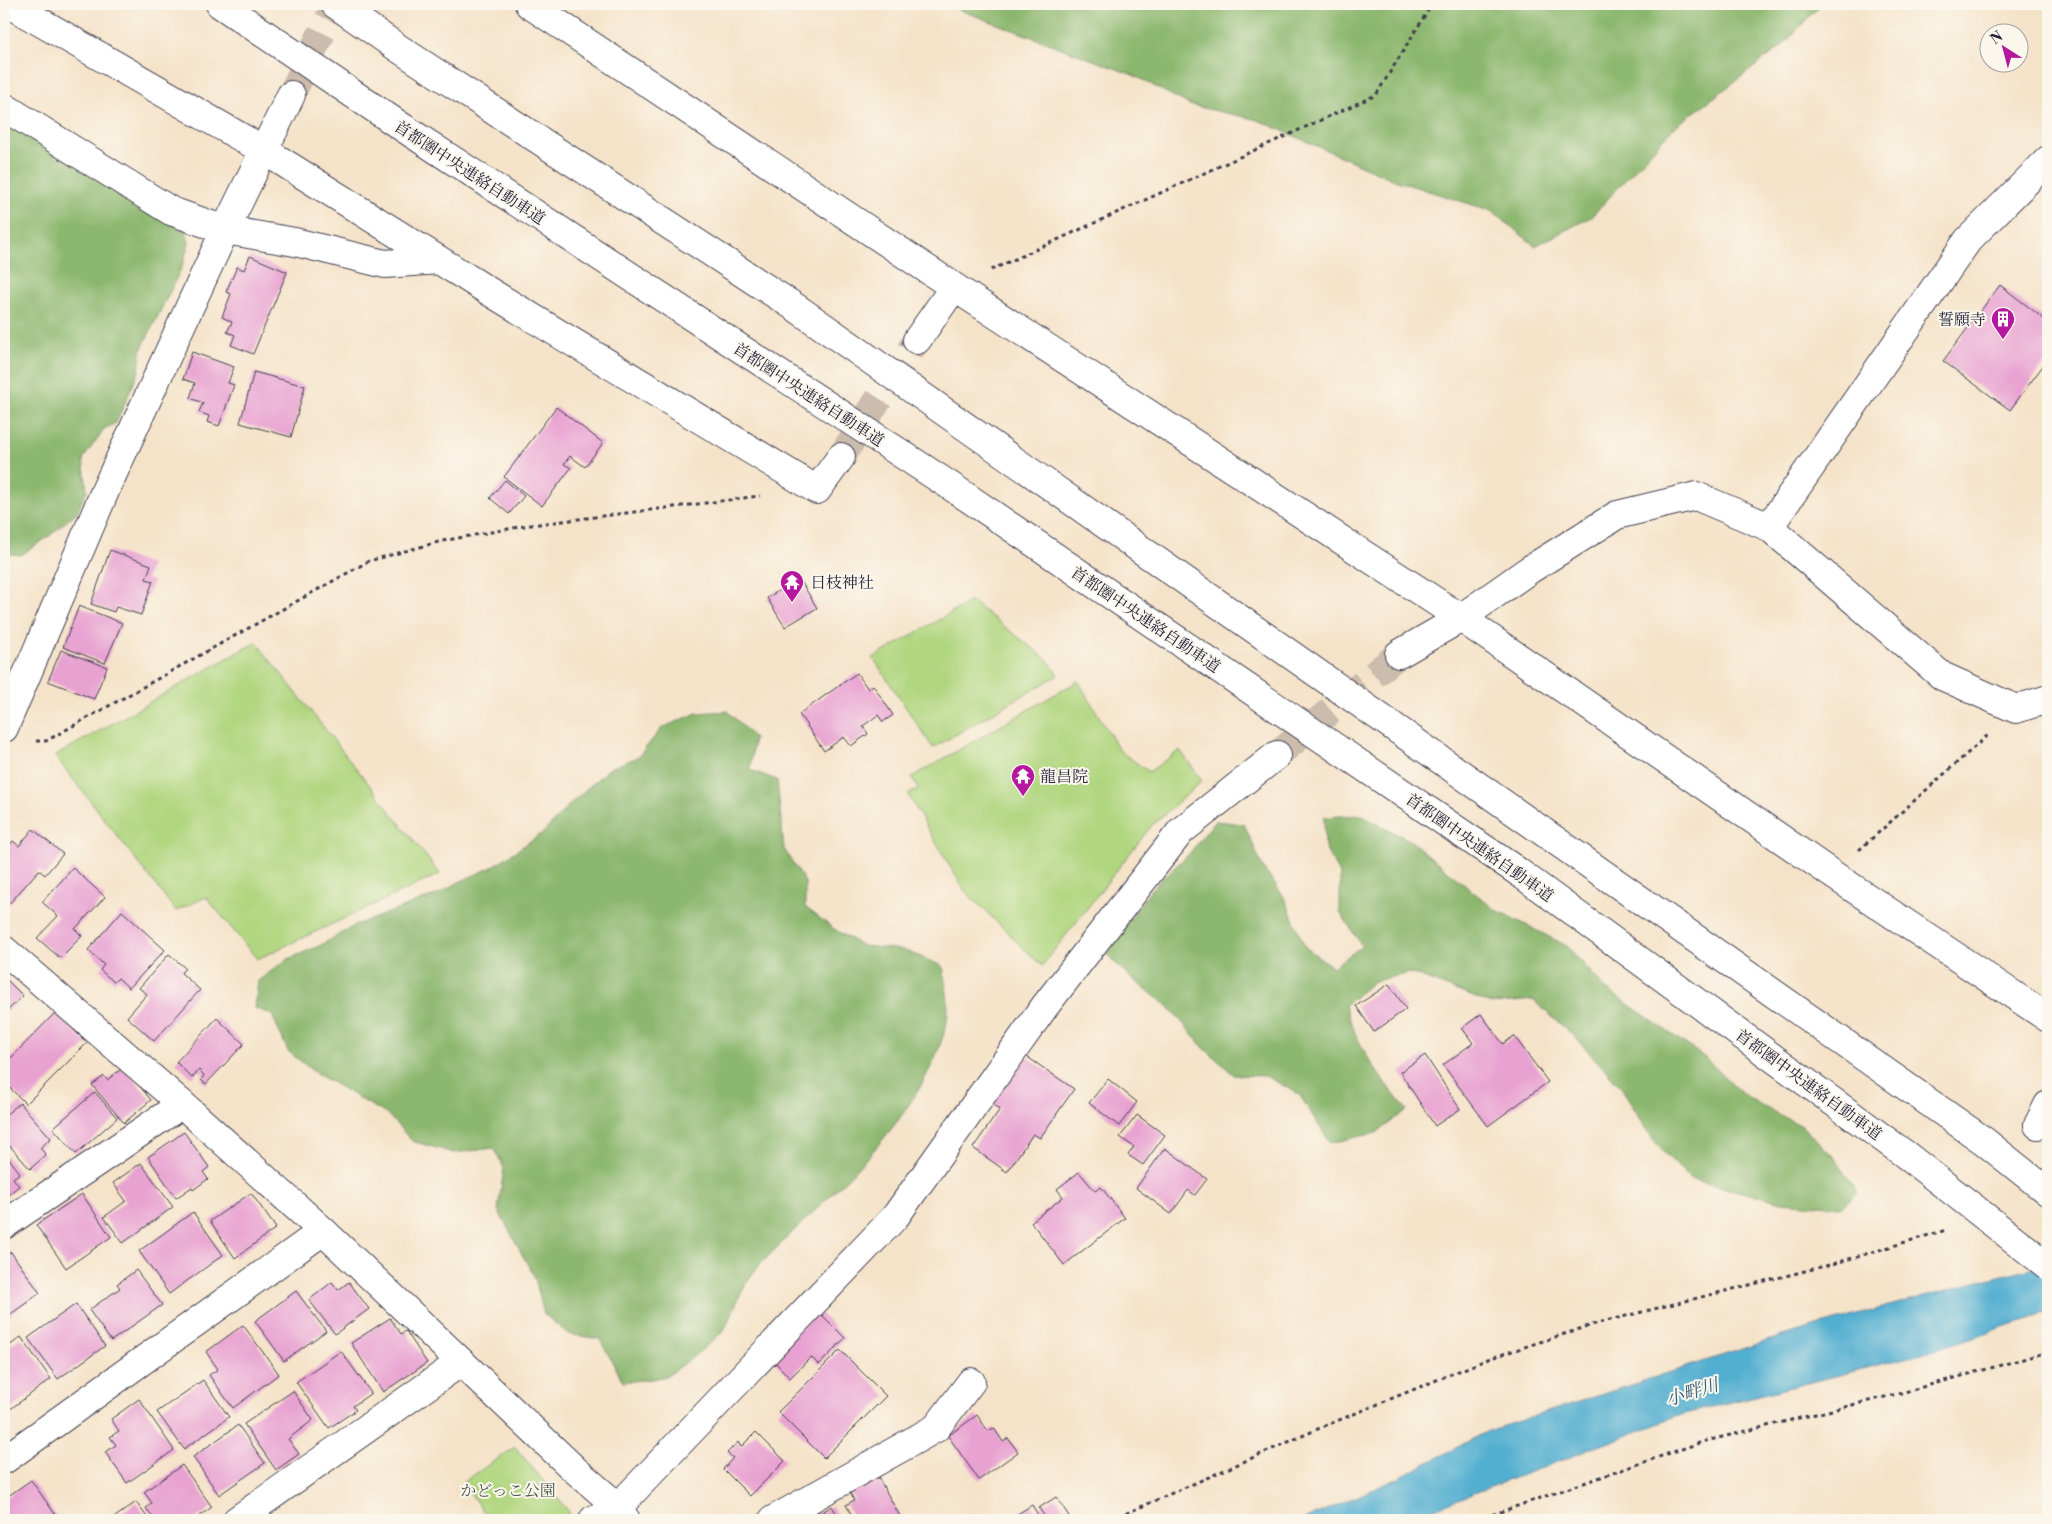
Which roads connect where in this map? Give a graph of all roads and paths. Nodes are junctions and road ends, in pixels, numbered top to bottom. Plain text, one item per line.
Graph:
1 (9, 4) edge
2 (220, 4) edge
3 (335, 4) edge
4 (529, 4) edge
5 (1432, 4) edge
6 (291, 95) tunnel mouth
7 (4, 107) edge
8 (265, 151) junction
9 (2048, 160) edge
10 (225, 230) junction
11 (439, 260) junction
12 (954, 287) junction
13 (917, 340) tunnel mouth
14 (841, 457) tunnel mouth
15 (763, 496) dead end
16 (1769, 526) junction
17 (1461, 618) junction
18 (1399, 654) tunnel mouth
19 (2048, 699) edge
20 (2016, 710) junction
21 (4, 728) edge
22 (29, 741) dead end
23 (1277, 755) tunnel mouth
24 (1832, 874) junction
25 (4, 950) edge
26 (2048, 1018) edge
27 (182, 1104) junction
28 (2048, 1192) edge
29 (4, 1225) edge
30 (1952, 1228) dead end
31 (323, 1231) junction
32 (2048, 1266) edge
33 (2048, 1352) edge
34 (461, 1362) junction
35 (971, 1382) dead end
36 (4, 1460) edge
37 (622, 1514) edge
38 (237, 1520) edge
39 (593, 1520) edge
40 (773, 1520) edge
41 (1111, 1520) edge
42 (1477, 1520) edge

1 - 8 main road
2 - 32 main road, 首都圏中央連絡自動車道, bridge
3 - 28 main road
4 - 12 main road
5 - 12 path
6 - 8 main road
7 - 10 main road
8 - 10 main road
8 - 11 main road
9 - 16 main road
10 - 11 main road
10 - 21 main road
11 - 14 main road
12 - 13 main road
12 - 17 main road
15 - 22 path
16 - 17 main road
16 - 20 main road
17 - 18 main road
17 - 24 main road
19 - 20 main road
20 - 24 path
23 - 37 main road
24 - 26 main road
25 - 27 main road
27 - 29 main road
27 - 31 main road
30 - 41 path
31 - 34 main road
31 - 36 main road
33 - 42 path
34 - 37 main road
34 - 38 main road
35 - 40 main road
37 - 39 main road

